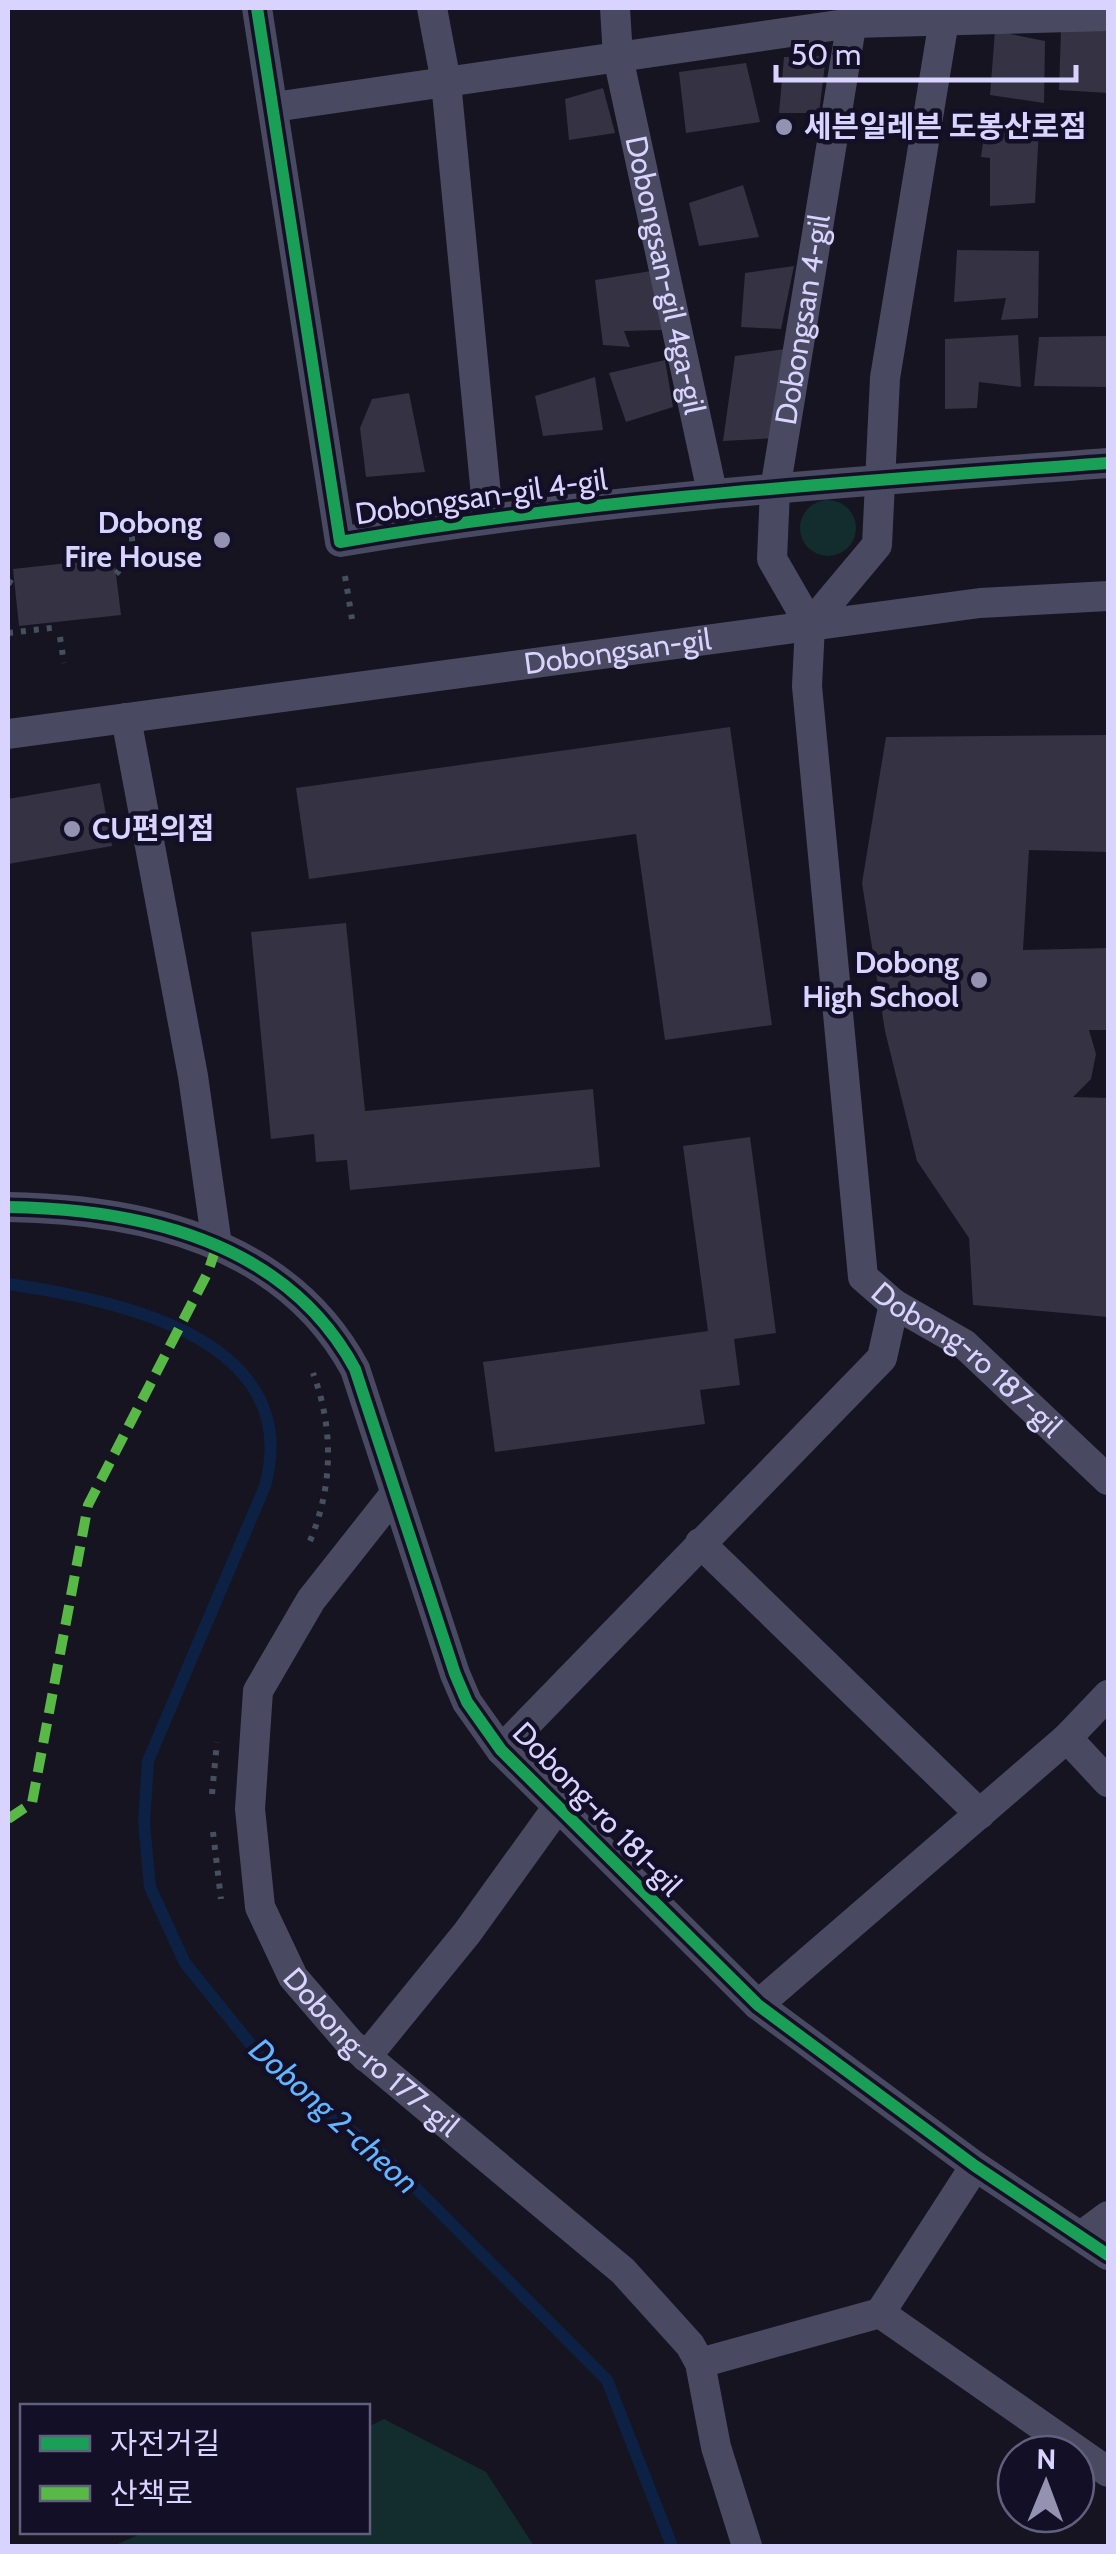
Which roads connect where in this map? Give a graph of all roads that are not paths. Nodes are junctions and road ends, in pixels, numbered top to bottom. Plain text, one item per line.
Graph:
1 (257, 8) edge
2 (432, 8) edge
3 (615, 8) edge
4 (945, 13) edge
5 (853, 15) edge
6 (1108, 16) edge
7 (618, 58) junction
8 (446, 82) junction
9 (274, 107) junction
10 (1108, 464) edge
11 (877, 480) junction
12 (776, 490) junction
13 (712, 492) junction
14 (488, 516) junction
15 (1108, 596) edge
16 (810, 625) junction
17 (126, 718) junction
18 (8, 734) edge
19 (8, 1207) edge
20 (217, 1244) junction
21 (894, 1304) junction
22 (1108, 1480) edge
23 (394, 1495) junction
24 (700, 1542) junction
25 (1108, 1694) edge
26 (1067, 1738) junction
27 (501, 1750) junction
28 (1108, 1782) edge
29 (557, 1808) junction
30 (980, 1814) junction
31 (758, 2005) junction
32 (366, 2057) junction
33 (975, 2166) junction
34 (1108, 2216) edge
35 (1081, 2236) junction
36 (1108, 2255) edge
37 (880, 2312) junction
38 (700, 2363) junction
39 (1108, 2472) edge
40 (747, 2546) edge

1 - 9 street, Dobongsan-gil 4-gil
2 - 8 street
3 - 7 street, Dobongsan-gil 4ga-gil
4 - 5 street
4 - 6 street
4 - 11 street
5 - 7 street
5 - 12 street, Dobongsan 4-gil
7 - 8 street
7 - 13 street, Dobongsan-gil 4ga-gil
8 - 9 street
8 - 14 street
9 - 14 street, Dobongsan-gil 4-gil
10 - 11 street, Dobongsan-gil 4-gil
11 - 12 street, Dobongsan-gil 4-gil
11 - 16 street
12 - 13 street, Dobongsan-gil 4-gil
12 - 16 street, Dobongsan 4-gil
13 - 14 street, Dobongsan-gil 4-gil
15 - 16 street, Dobongsan-gil
16 - 17 street, Dobongsan-gil
16 - 21 street, Dobong-ro 187-gil
17 - 18 street, Dobongsan-gil
17 - 20 street
19 - 20 street, Dobong-ro 181-gil
20 - 23 street, Dobong-ro 181-gil
21 - 22 street, Dobong-ro 187-gil
21 - 24 street, Dobong-ro 181-gil
23 - 27 street, Dobong-ro 181-gil
23 - 32 street, Dobong-ro 177-gil
24 - 27 street, Dobong-ro 181-gil
24 - 30 street
25 - 26 street
26 - 28 street
26 - 30 street
27 - 29 street, Dobong-ro 181-gil
29 - 31 street, Dobong-ro 181-gil
29 - 32 street
30 - 31 street
31 - 33 street, Dobong-ro 181-gil
32 - 38 street, Dobong-ro 177-gil
33 - 35 street, Dobong-ro 181-gil
33 - 37 street
34 - 35 street
35 - 36 street, Dobong-ro 181-gil
37 - 38 street
37 - 39 street
38 - 40 street, Dobong-ro 177-gil

